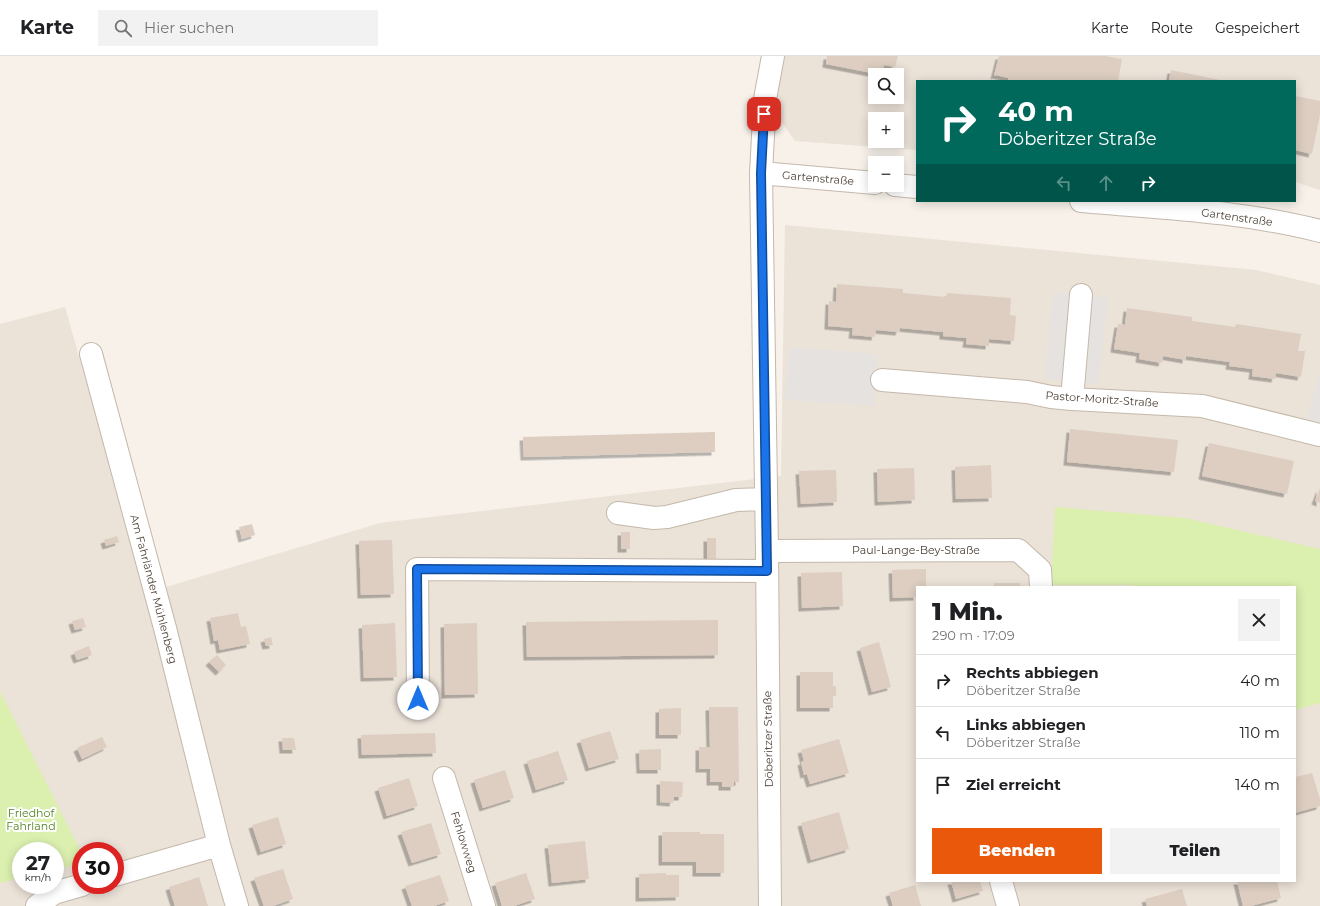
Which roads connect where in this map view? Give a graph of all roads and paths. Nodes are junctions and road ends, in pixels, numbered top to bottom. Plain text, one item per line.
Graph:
1 (773, 56) edge
2 (761, 173) junction
3 (868, 182) edge
4 (904, 186) edge
5 (916, 187) edge
6 (1093, 202) edge
7 (1320, 231) edge
8 (1081, 295) dead end
9 (91, 354) dead end
10 (882, 380) dead end
11 (1072, 398) junction
12 (1320, 435) edge
13 (766, 499) junction
14 (618, 513) dead end
15 (767, 561) junction
16 (1040, 586) edge
17 (418, 699) dead end
18 (444, 778) dead end
19 (219, 845) junction
20 (124, 872) edge
21 (1001, 882) edge
22 (72, 888) edge
23 (37, 906) edge
24 (237, 906) edge
25 (484, 906) edge
26 (770, 906) edge
27 (1008, 906) edge

1 - 2 street, Döberitzer Straße
2 - 3 street, Gartenstraße
2 - 13 street, Döberitzer Straße
4 - 5 street
6 - 7 street, Gartenstraße
8 - 11 street
9 - 19 street, Am Fahrländer Mühlenberg
10 - 11 street, Pastor-Moritz-Straße
11 - 12 street, Pastor-Moritz-Straße
13 - 14 street
13 - 15 street, Döberitzer Straße
15 - 16 street, Paul-Lange-Bey-Straße
15 - 17 street
15 - 26 street, Döberitzer Straße
18 - 25 street, Fehlowweg
19 - 20 street
19 - 24 street
21 - 27 street
22 - 23 street

